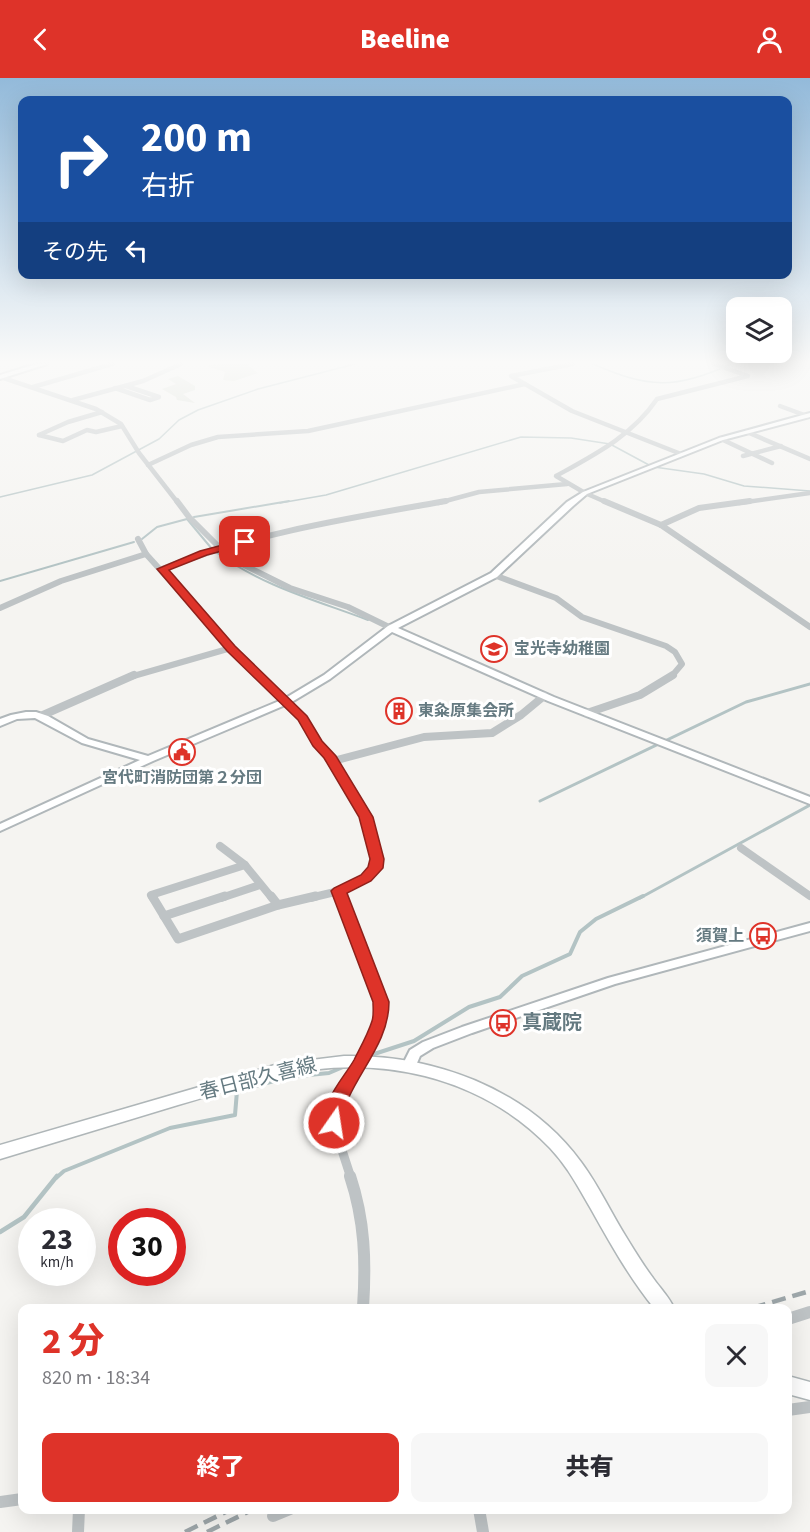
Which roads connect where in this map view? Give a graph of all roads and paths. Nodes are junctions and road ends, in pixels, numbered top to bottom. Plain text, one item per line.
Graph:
1 (46, 432) edge
2 (81, 432) edge
3 (126, 432) edge
4 (300, 432) edge
5 (626, 432) joint
6 (747, 432) joint
7 (721, 439) junction
8 (781, 446) junction
9 (681, 454) junction
10 (752, 454) junction
11 (742, 456) dead end
12 (810, 459) edge
13 (772, 463) dead end
14 (148, 465) junction
15 (567, 484) junction
16 (585, 493) junction
17 (810, 493) edge
18 (661, 525) junction
19 (138, 539) dead end
20 (219, 549) junction
21 (146, 554) junction
22 (162, 569) junction
23 (494, 575) junction
24 (0, 608) edge
25 (391, 627) junction
26 (810, 627) edge
27 (231, 648) junction
28 (544, 696) junction
29 (287, 701) junction
30 (587, 713) junction
31 (43, 716) junction
32 (0, 723) edge
33 (149, 759) junction
34 (333, 761) junction
35 (810, 801) edge
36 (0, 828) edge
37 (220, 846) dead end
38 (741, 848) dead end
39 (245, 865) junction
40 (260, 885) junction
41 (339, 891) junction
42 (810, 896) edge
43 (278, 905) junction
44 (164, 916) junction
45 (810, 927) edge
46 (362, 1062) junction
47 (409, 1066) junction
48 (0, 1152) edge
49 (363, 1304) edge
50 (662, 1304) edge
51 (810, 1312) edge
52 (792, 1318) edge
53 (792, 1385) edge
54 (810, 1391) edge
55 (810, 1407) edge
56 (792, 1409) edge
57 (18, 1500) edge
58 (0, 1502) edge
59 (79, 1514) edge
60 (278, 1514) edge
61 (479, 1514) edge
62 (273, 1516) dead end
63 (78, 1532) edge
64 (483, 1532) edge

1 - 2 street
3 - 14 street
4 - 14 street
5 - 9 street
5 - 15 street
6 - 7 street
6 - 8 street
7 - 9 street
7 - 10 street
8 - 10 street
8 - 12 street
9 - 16 street
10 - 11 street
10 - 13 street
14 - 20 street
15 - 16 street
15 - 20 street
16 - 18 street
16 - 23 street
17 - 18 street
18 - 26 street
19 - 21 street
20 - 22 street
20 - 25 street
21 - 22 street
21 - 24 street
22 - 27 street
23 - 25 street
23 - 30 street
25 - 28 street
25 - 29 street
27 - 29 street
27 - 31 street
28 - 30 street
28 - 34 street
29 - 33 street
29 - 34 street
30 - 35 street
31 - 32 street
31 - 33 street
33 - 36 street
34 - 41 street
37 - 39 street
38 - 42 street
39 - 40 street
39 - 44 street
40 - 43 street
40 - 44 street
41 - 43 street
41 - 46 street
43 - 44 street
45 - 47 street
46 - 47 main road, 春日部久喜線
46 - 48 main road, 春日部久喜線
46 - 49 street
47 - 50 main road, 春日部久喜線
51 - 52 street
53 - 54 main road
55 - 56 street
57 - 58 street
59 - 63 street
60 - 62 street
61 - 64 street

